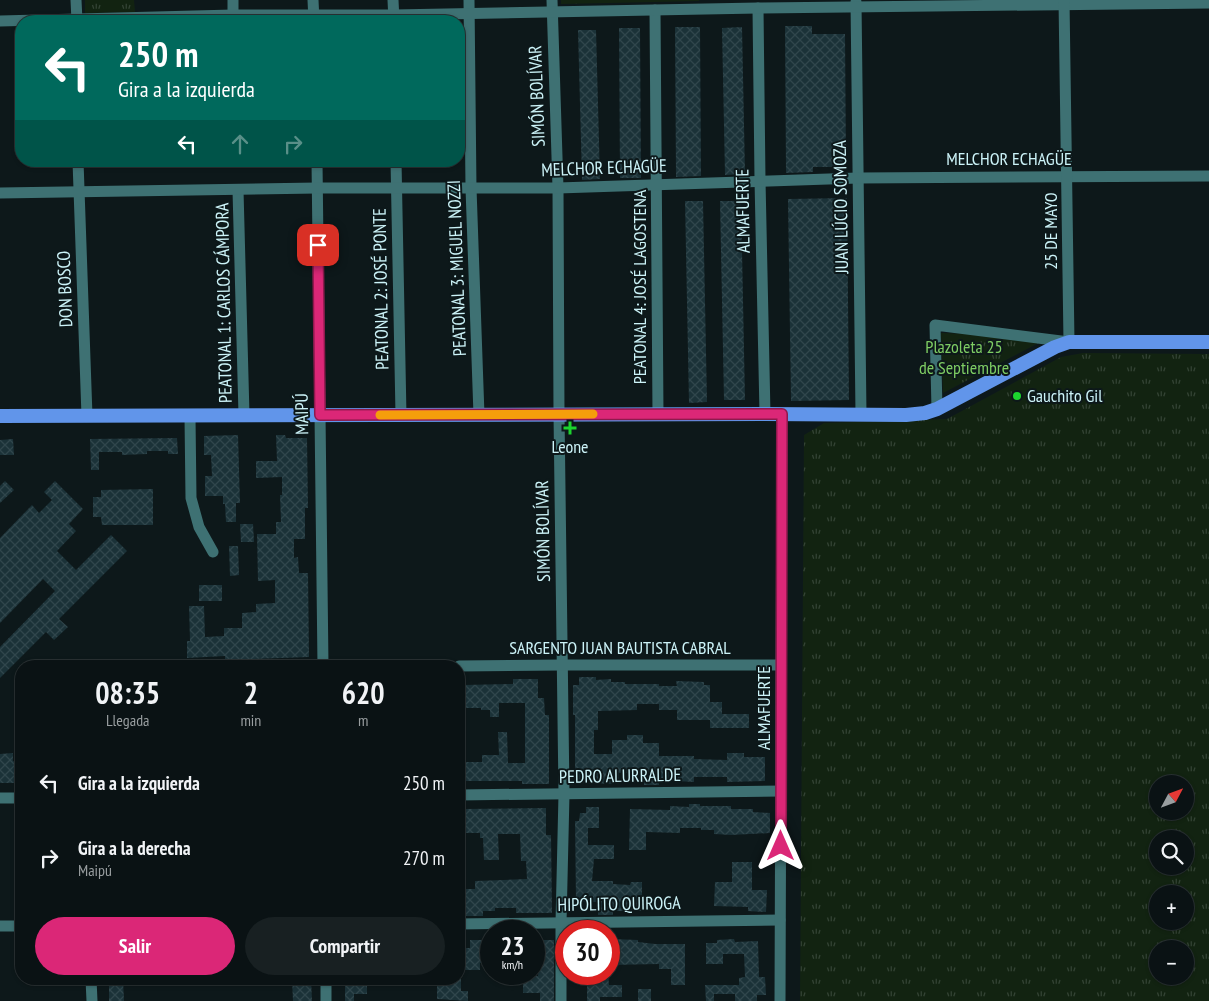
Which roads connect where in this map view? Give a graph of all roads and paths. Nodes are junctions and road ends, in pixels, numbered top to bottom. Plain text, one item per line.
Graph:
1 (76, 0) edge
2 (233, 0) edge
3 (313, 0) edge
4 (394, 0) edge
5 (469, 0) edge
6 (552, 0) edge
7 (1065, 3) edge
8 (1209, 3) edge
9 (856, 4) edge
10 (704, 5) edge
11 (758, 8) junction
12 (655, 10) junction
13 (552, 13) junction
14 (470, 14) junction
15 (77, 15) edge
16 (233, 15) edge
17 (314, 15) edge
18 (394, 15) edge
19 (451, 15) edge
20 (0, 21) edge
21 (15, 21) edge
22 (78, 167) edge
23 (317, 167) edge
24 (396, 167) edge
25 (1209, 176) edge
26 (1068, 177) junction
27 (858, 178) junction
28 (760, 180) junction
29 (657, 185) junction
30 (317, 188) junction
31 (396, 188) junction
32 (471, 188) junction
33 (558, 188) junction
34 (238, 190) junction
35 (79, 192) junction
36 (0, 193) edge
37 (1069, 342) junction
38 (1209, 342) edge
39 (937, 409) junction
40 (559, 414) junction
41 (658, 414) junction
42 (765, 414) junction
43 (782, 414) junction
44 (862, 414) junction
45 (244, 415) junction
46 (320, 415) junction
47 (400, 415) junction
48 (479, 415) junction
49 (0, 416) edge
50 (87, 416) junction
51 (190, 417) junction
52 (213, 552) dead end
53 (323, 660) edge
54 (562, 664) junction
55 (781, 665) junction
56 (465, 666) edge
57 (781, 791) junction
58 (564, 794) junction
59 (465, 795) edge
60 (0, 798) edge
61 (15, 798) edge
62 (560, 920) edge
63 (780, 920) junction
64 (620, 922) edge
65 (555, 923) edge
66 (465, 924) edge
67 (0, 926) edge
68 (15, 926) edge
69 (91, 985) edge
70 (326, 985) edge
71 (562, 985) edge
72 (92, 1001) edge
73 (326, 1001) edge
74 (562, 1001) edge
75 (780, 1001) edge

1 - 15 street
2 - 16 street
3 - 17 street
4 - 18 street
5 - 14 street, PEATONAL 3: MIGUEL NOZZI
6 - 13 street, SIMÓN BOLÍVAR
7 - 8 street
7 - 9 street
7 - 26 street, 25 DE MAYO
9 - 11 street
9 - 27 street, JUAN LÚCIO SOMOZA
10 - 11 street
10 - 12 street
11 - 28 street, ALMAFUERTE
12 - 13 street
12 - 29 street, PEATONAL 4: JOSÉ LAGOSTENA
13 - 14 street
13 - 33 street, SIMÓN BOLÍVAR
14 - 19 street
14 - 32 street, PEATONAL 3: MIGUEL NOZZI
20 - 21 street
22 - 35 street, DON BOSCO
23 - 30 street, MAIPÚ
24 - 31 street, PEATONAL 2: JOSÉ PONTE
25 - 26 street, MELCHOR ECHAGÜE
26 - 27 street, MELCHOR ECHAGÜE
26 - 37 street, 25 DE MAYO
27 - 28 street, MELCHOR ECHAGÜE
27 - 44 street, JUAN LÚCIO SOMOZA
28 - 29 street, MELCHOR ECHAGÜE
28 - 42 street, ALMAFUERTE
29 - 33 street, MELCHOR ECHAGÜE
29 - 41 street, PEATONAL 4: JOSÉ LAGOSTENA
30 - 31 street, MELCHOR ECHAGÜE
30 - 34 street, MELCHOR ECHAGÜE
30 - 46 street, MAIPÚ
31 - 32 street, MELCHOR ECHAGÜE
31 - 47 street, PEATONAL 2: JOSÉ PONTE
32 - 33 street, MELCHOR ECHAGÜE
32 - 48 street, PEATONAL 3: MIGUEL NOZZI
33 - 40 street, SIMÓN BOLÍVAR
34 - 35 street, MELCHOR ECHAGÜE
34 - 45 street, PEATONAL 1: CARLOS CÁMPORA
35 - 36 street, MELCHOR ECHAGÜE
35 - 50 street, DON BOSCO
37 - 38 main road
37 - 39 main road
37 - 39 street
39 - 44 main road
40 - 41 main road
40 - 48 main road
40 - 54 street, SIMÓN BOLÍVAR
41 - 42 main road
42 - 43 main road
43 - 44 main road
43 - 55 street, ALMAFUERTE
45 - 46 main road
45 - 51 main road
46 - 47 main road
46 - 53 street, MAIPÚ
47 - 48 main road
49 - 50 main road
50 - 51 main road
51 - 52 street
54 - 55 street, SARGENTO JUAN BAUTISTA CABRAL
54 - 56 street, SARGENTO JUAN BAUTISTA CABRAL
54 - 58 street, SIMÓN BOLÍVAR
55 - 57 street, ALMAFUERTE
57 - 58 street, PEDRO ALURRALDE
57 - 63 street, ALMAFUERTE
58 - 59 street, PEDRO ALURRALDE
58 - 62 street, SIMÓN BOLÍVAR
60 - 61 street
63 - 64 street, HIPÓLITO QUIROGA
63 - 75 street, ALMAFUERTE
65 - 66 street, HIPÓLITO QUIROGA
67 - 68 street
69 - 72 street
70 - 73 street
71 - 74 street, SIMÓN BOLÍVAR

